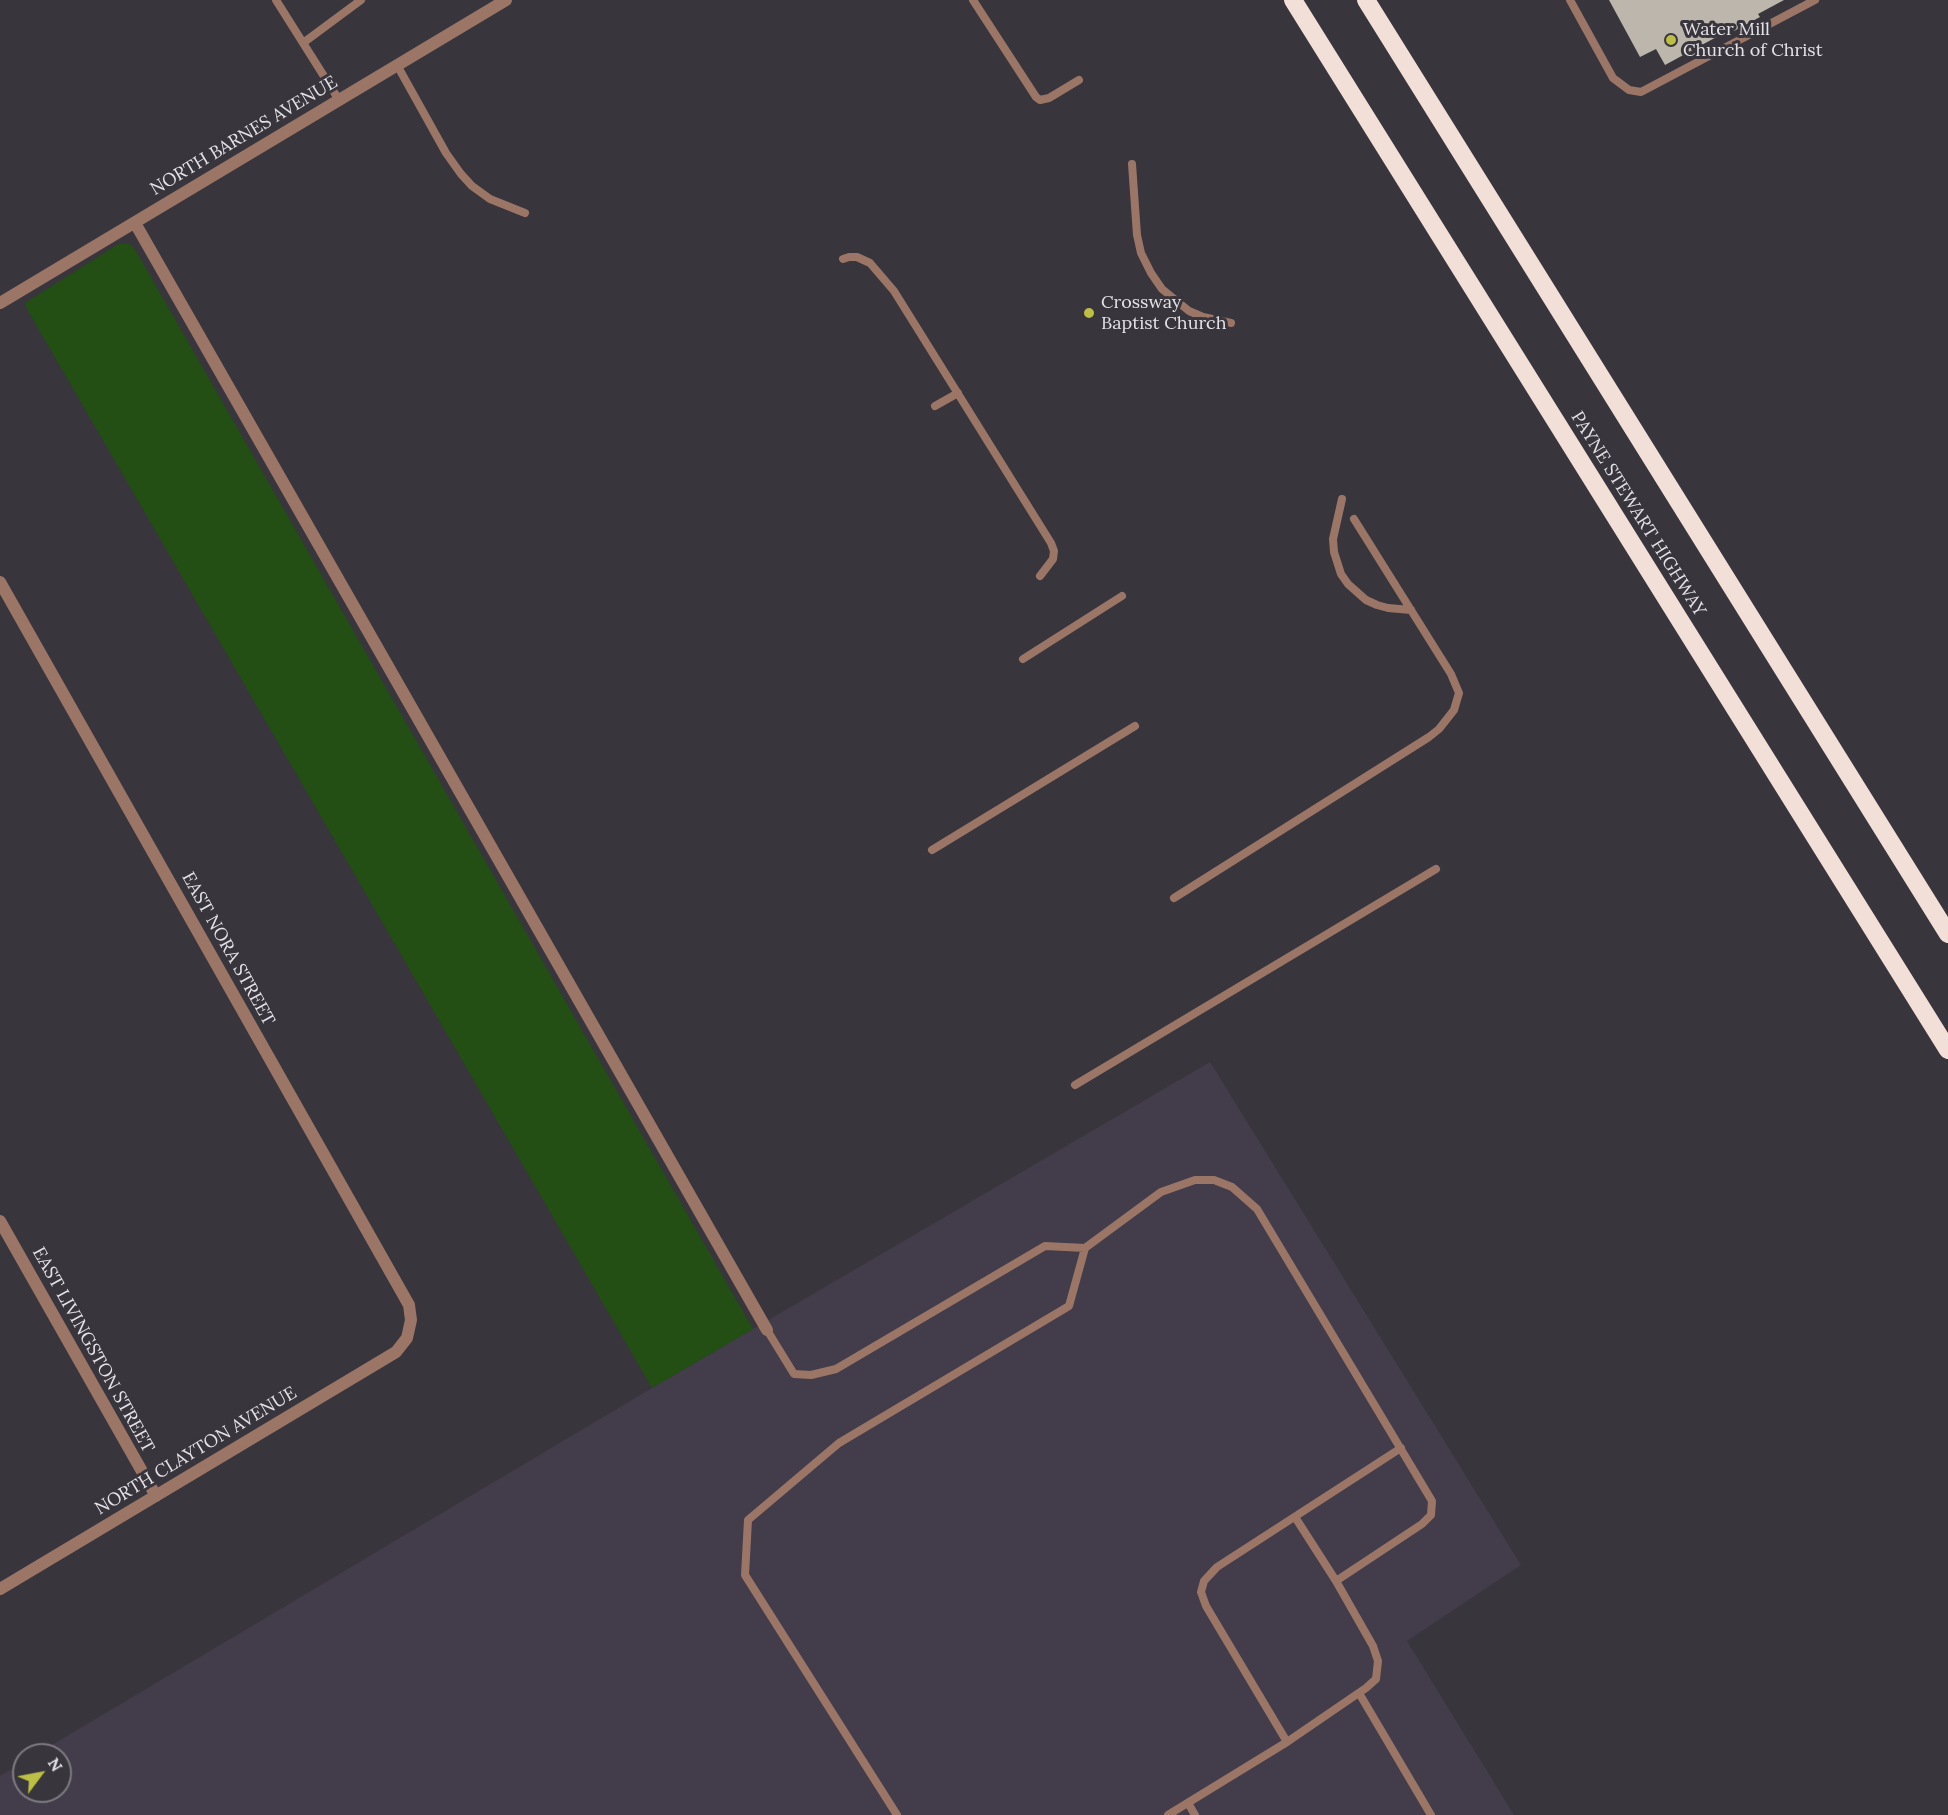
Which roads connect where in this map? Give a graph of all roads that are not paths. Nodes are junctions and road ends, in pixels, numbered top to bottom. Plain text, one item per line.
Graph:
1 (276, 0) edge
2 (361, 0) edge
3 (506, 0) edge
4 (973, 0) edge
5 (1293, 0) edge
6 (1366, 0) edge
7 (1569, 0) edge
8 (1815, 0) edge
9 (303, 43) junction
10 (397, 65) junction
11 (1079, 80) dead end
12 (339, 100) junction
13 (1132, 164) dead end
14 (525, 213) dead end
15 (135, 223) junction
16 (843, 259) dead end
17 (0, 303) edge
18 (1232, 323) dead end
19 (958, 393) junction
20 (935, 406) dead end
21 (1341, 499) dead end
22 (1354, 519) dead end
23 (1040, 576) dead end
24 (0, 582) edge
25 (1122, 596) dead end
26 (1411, 610) junction
27 (1023, 658) dead end
28 (1135, 726) dead end
29 (932, 850) dead end
30 (1436, 869) dead end
31 (1174, 898) dead end
32 (1948, 934) edge
33 (1948, 1050) edge
34 (1075, 1085) dead end
35 (0, 1222) edge
36 (1085, 1248) junction
37 (767, 1330) joint
38 (407, 1338) joint
39 (1401, 1449) junction
40 (156, 1496) junction
41 (1295, 1516) junction
42 (1336, 1581) junction
43 (0, 1589) edge
44 (1359, 1693) junction
45 (1287, 1742) junction
46 (1188, 1803) junction
47 (897, 1815) edge
48 (1168, 1815) edge
49 (1195, 1815) edge
50 (1431, 1815) edge

1 - 9 lane
2 - 9 lane
3 - 10 street, NORTH BARNES AVENUE
4 - 11 lane
5 - 33 highway, PAYNE STEWART HIGHWAY
6 - 32 highway
7 - 8 lane
9 - 12 lane
10 - 12 street, NORTH BARNES AVENUE
10 - 14 lane
12 - 15 street, NORTH BARNES AVENUE
13 - 18 lane
15 - 17 street, NORTH BARNES AVENUE
15 - 37 street
16 - 19 lane
19 - 20 lane
19 - 23 lane
21 - 26 lane
22 - 26 lane
24 - 38 street, EAST NORA STREET
25 - 27 lane
26 - 31 lane
28 - 29 lane
30 - 34 lane
35 - 40 street, EAST LIVINGSTON STREET
36 - 37 lane
36 - 39 lane
36 - 47 lane
38 - 40 street, NORTH CLAYTON AVENUE
39 - 41 lane
39 - 42 lane
40 - 43 street, NORTH CLAYTON AVENUE
41 - 42 lane
41 - 45 lane
42 - 44 lane
44 - 45 lane
44 - 50 lane
45 - 46 lane
46 - 48 lane
46 - 49 lane

